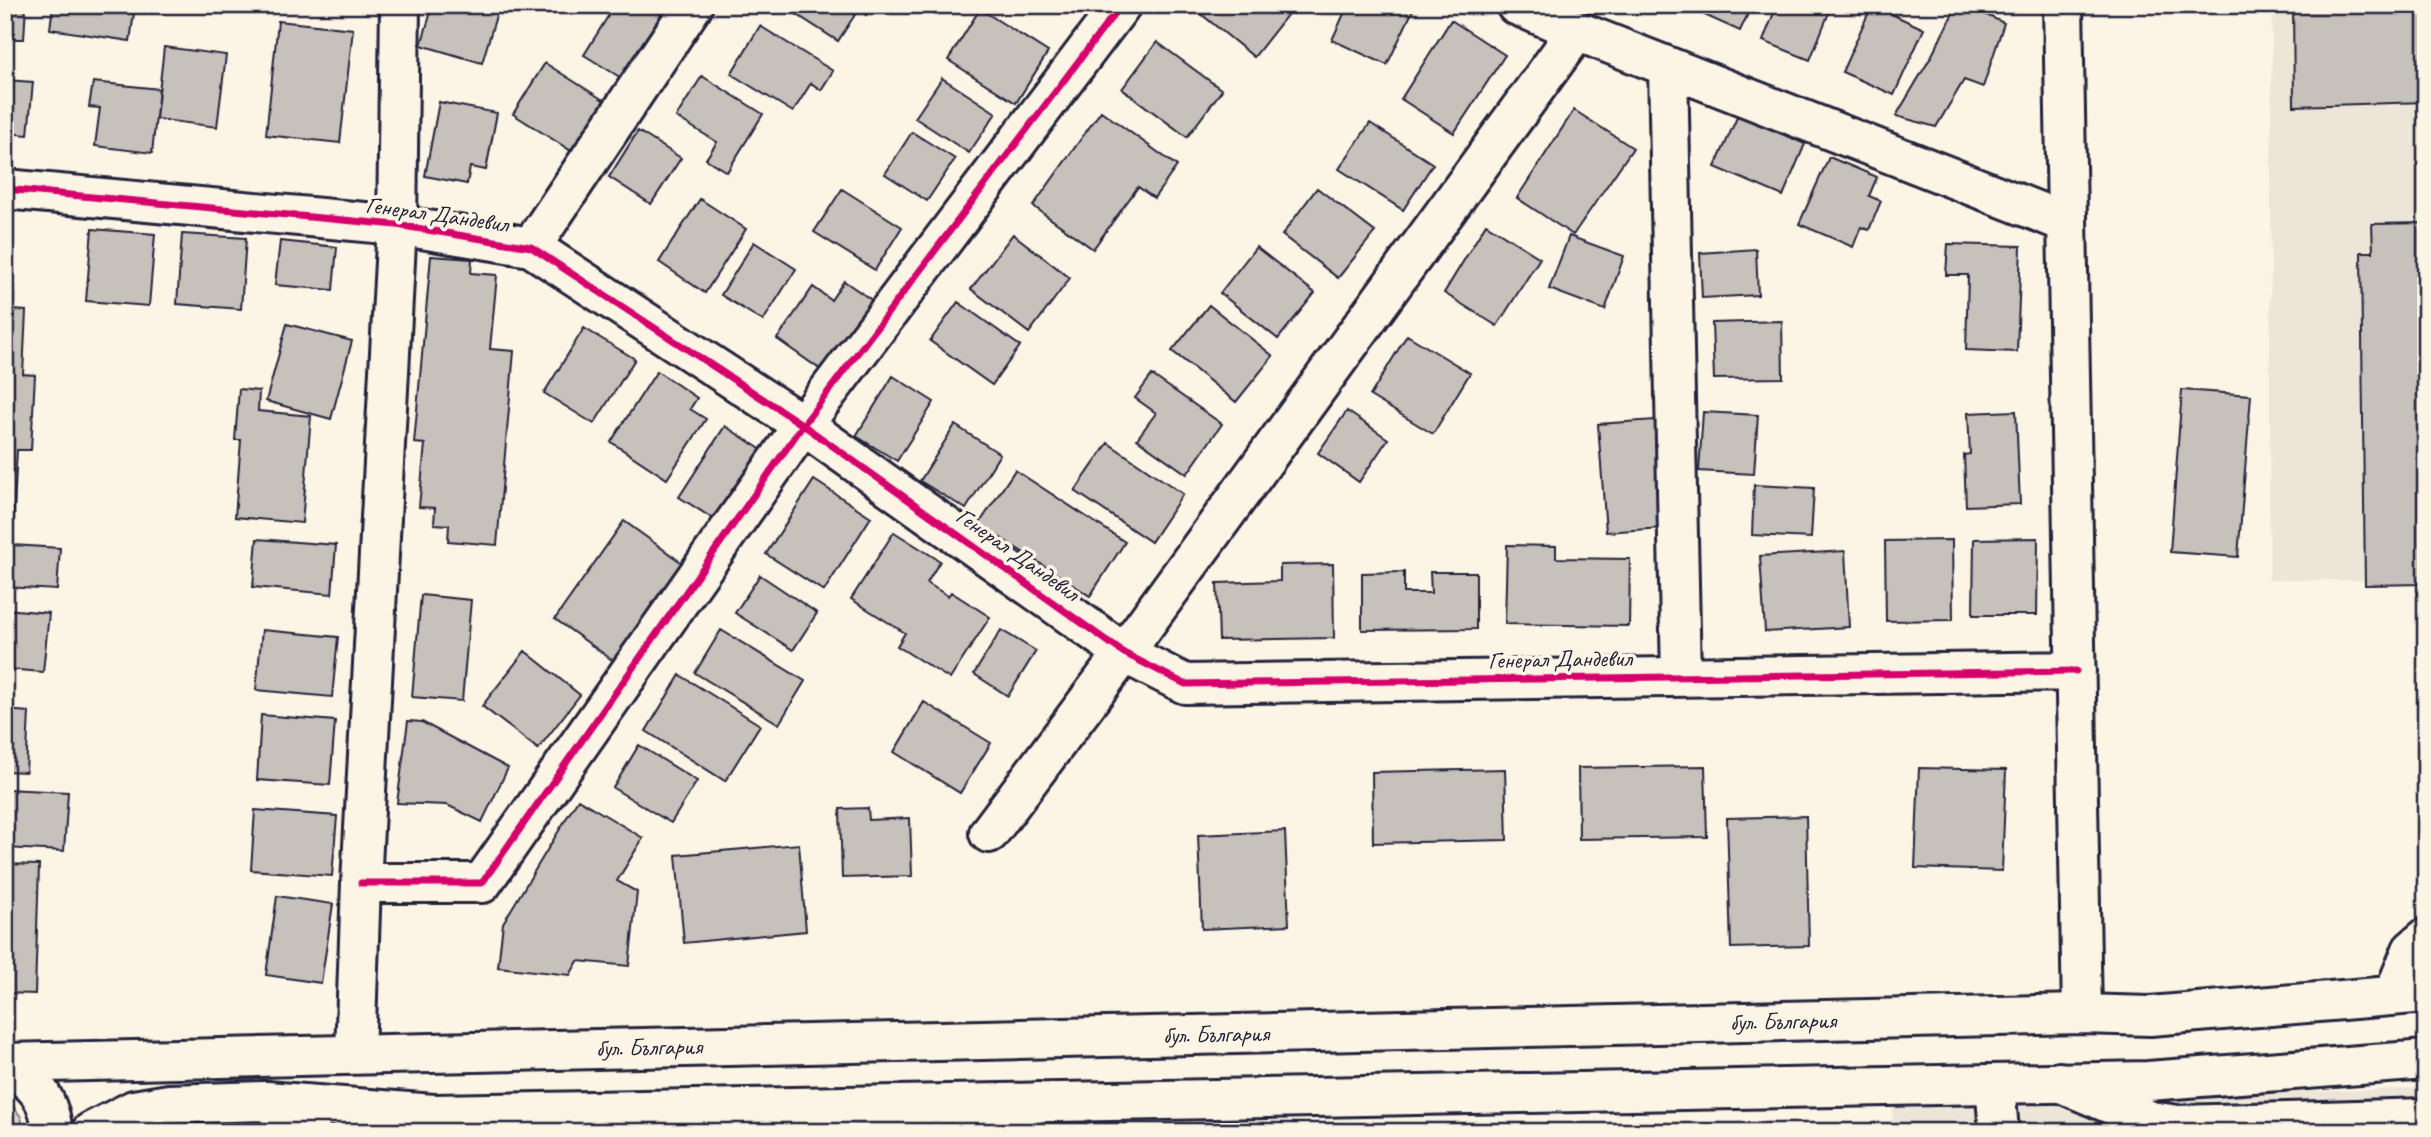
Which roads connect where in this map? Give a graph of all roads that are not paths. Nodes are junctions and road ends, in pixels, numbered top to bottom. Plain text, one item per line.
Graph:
1 (400, 5) edge
2 (693, 5) edge
3 (1121, 5) edge
4 (1516, 5) edge
5 (2063, 5) edge
6 (1577, 31) junction
7 (1668, 67) junction
8 (5, 189) edge
9 (2067, 223) junction
10 (397, 225) junction
11 (531, 247) junction
12 (803, 425) junction
13 (1124, 653) junction
14 (2076, 671) junction
15 (1681, 677) junction
16 (989, 833) dead end
17 (361, 883) junction
18 (2426, 939) edge
19 (2410, 994) edge
20 (2082, 1014) junction
21 (355, 1054) junction
22 (2426, 1060) edge
23 (5, 1063) edge
24 (2059, 1082) junction
25 (1995, 1084) junction
26 (266, 1101) junction
27 (1038, 1102) junction
28 (2426, 1118) edge
29 (52, 1132) edge
30 (91, 1132) edge
31 (311, 1132) edge
32 (970, 1132) edge
33 (1999, 1132) edge

1 - 10 street
2 - 11 street
3 - 12 street
4 - 6 street
5 - 9 street
6 - 7 street
6 - 13 street
7 - 9 street
7 - 15 street
8 - 10 street, Генерал Дандевил
9 - 14 street
10 - 11 street, Генерал Дандевил
10 - 17 street
11 - 12 street, Генерал Дандевил
12 - 13 street, Генерал Дандевил
12 - 17 street
13 - 15 street, Генерал Дандевил
13 - 16 street
14 - 15 street, Генерал Дандевил
14 - 20 street
17 - 21 street
18 - 19 street
19 - 20 street, бул. България
20 - 21 street, бул. България
21 - 23 street, бул. България
22 - 24 street
23 - 29 street
24 - 25 street
24 - 28 street
25 - 27 street
25 - 33 street
26 - 27 street
26 - 30 street
26 - 31 street
27 - 32 street

